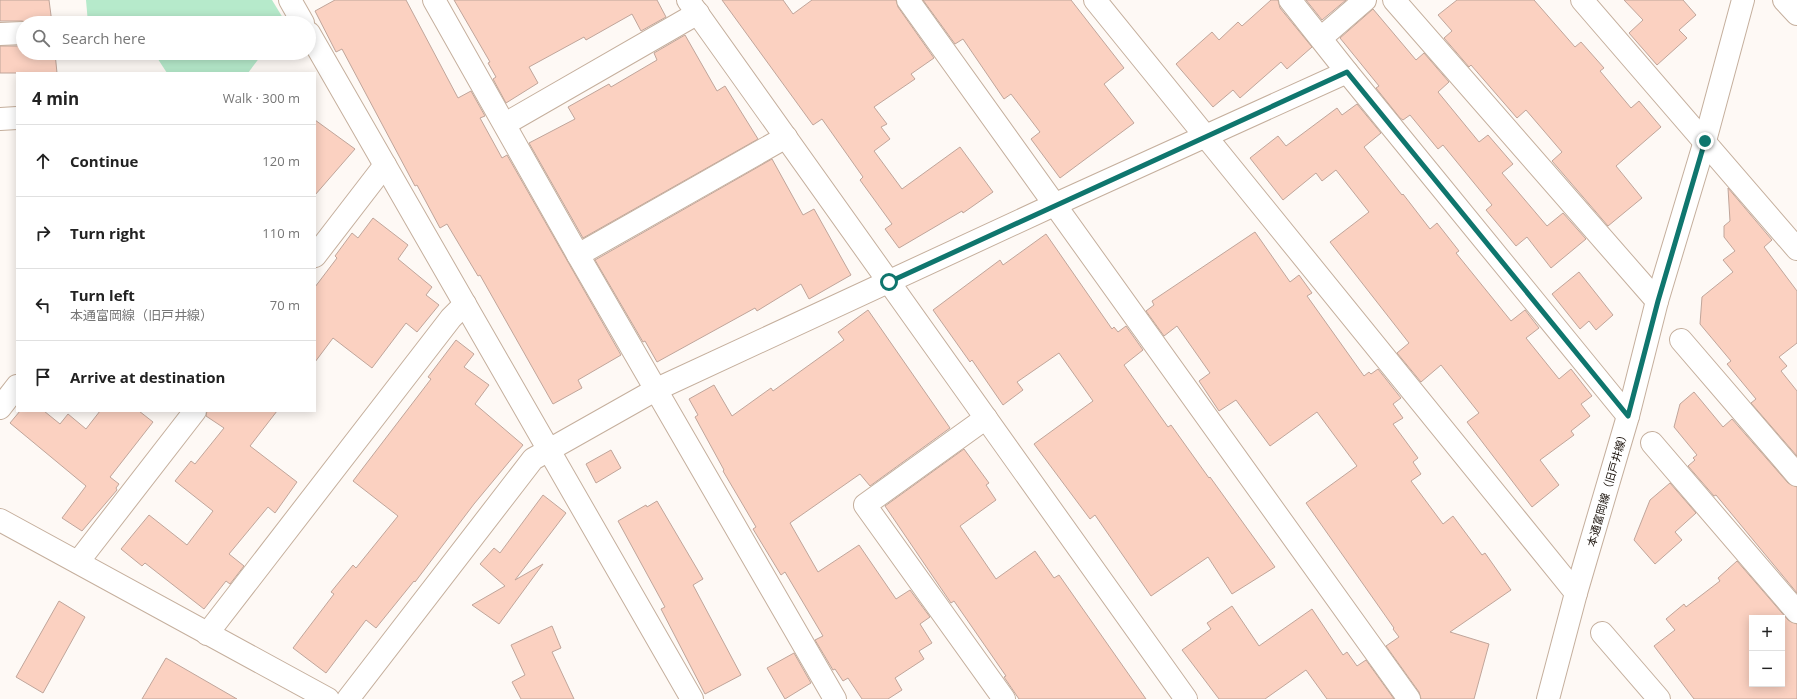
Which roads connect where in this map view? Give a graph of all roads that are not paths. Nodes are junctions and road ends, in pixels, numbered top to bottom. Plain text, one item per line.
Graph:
1 (290, 0) edge
2 (908, 0) edge
3 (1095, 0) edge
4 (1290, 0) edge
5 (1365, 0) edge
6 (1394, 0) edge
7 (1582, 0) edge
8 (1743, 0) edge
9 (1784, 0) edge
10 (436, 1) edge
11 (693, 7) edge
12 (1797, 14) edge
13 (299, 16) edge
14 (16, 33) edge
15 (0, 34) edge
16 (1321, 38) junction
17 (316, 45) edge
18 (1347, 72) junction
19 (16, 118) edge
20 (0, 119) edge
21 (505, 124) junction
22 (1206, 136) junction
23 (786, 137) junction
24 (1705, 141) junction
25 (385, 165) junction
26 (1056, 204) junction
27 (317, 249) edge
28 (1797, 249) edge
29 (578, 255) junction
30 (889, 282) junction
31 (1658, 301) junction
32 (465, 304) junction
33 (1681, 340) dead end
34 (16, 387) edge
35 (657, 389) junction
36 (0, 408) edge
37 (194, 412) edge
38 (1628, 416) junction
39 (986, 418) junction
40 (1652, 443) dead end
41 (550, 450) junction
42 (1797, 475) edge
43 (0, 520) edge
44 (78, 562) junction
45 (1576, 593) junction
46 (1797, 612) edge
47 (1602, 633) dead end
48 (208, 634) junction
49 (328, 699) edge
50 (348, 699) edge
51 (692, 699) edge
52 (835, 699) edge
53 (1004, 699) edge
54 (1186, 699) edge
55 (1409, 699) edge
56 (1548, 699) edge
57 (1659, 699) edge

1 - 13 street
2 - 26 street
3 - 22 street
4 - 16 street
5 - 16 street
6 - 31 street
7 - 24 street
8 - 24 street, 本通富岡線（旧戸井線）
9 - 12 street
10 - 21 street
11 - 21 street
11 - 23 street
14 - 15 street
16 - 18 street
17 - 25 street
18 - 22 street
18 - 38 street
19 - 20 street
21 - 29 street
22 - 26 street
22 - 45 street
23 - 29 street
23 - 30 street
24 - 28 street
24 - 31 street, 本通富岡線（旧戸井線）
25 - 27 street
25 - 32 street
26 - 30 street
26 - 55 street
29 - 35 street
30 - 35 street
30 - 39 street
31 - 38 street, 本通富岡線（旧戸井線）
32 - 41 street
32 - 48 street
33 - 42 street
34 - 36 street
35 - 41 street
35 - 52 street
37 - 44 street
38 - 45 street, 本通富岡線（旧戸井線）
39 - 53 street
39 - 54 street
40 - 46 street
41 - 50 street
41 - 51 street
43 - 44 street
44 - 48 street
45 - 56 street, 本通富岡線（旧戸井線）
47 - 57 street
48 - 49 street

